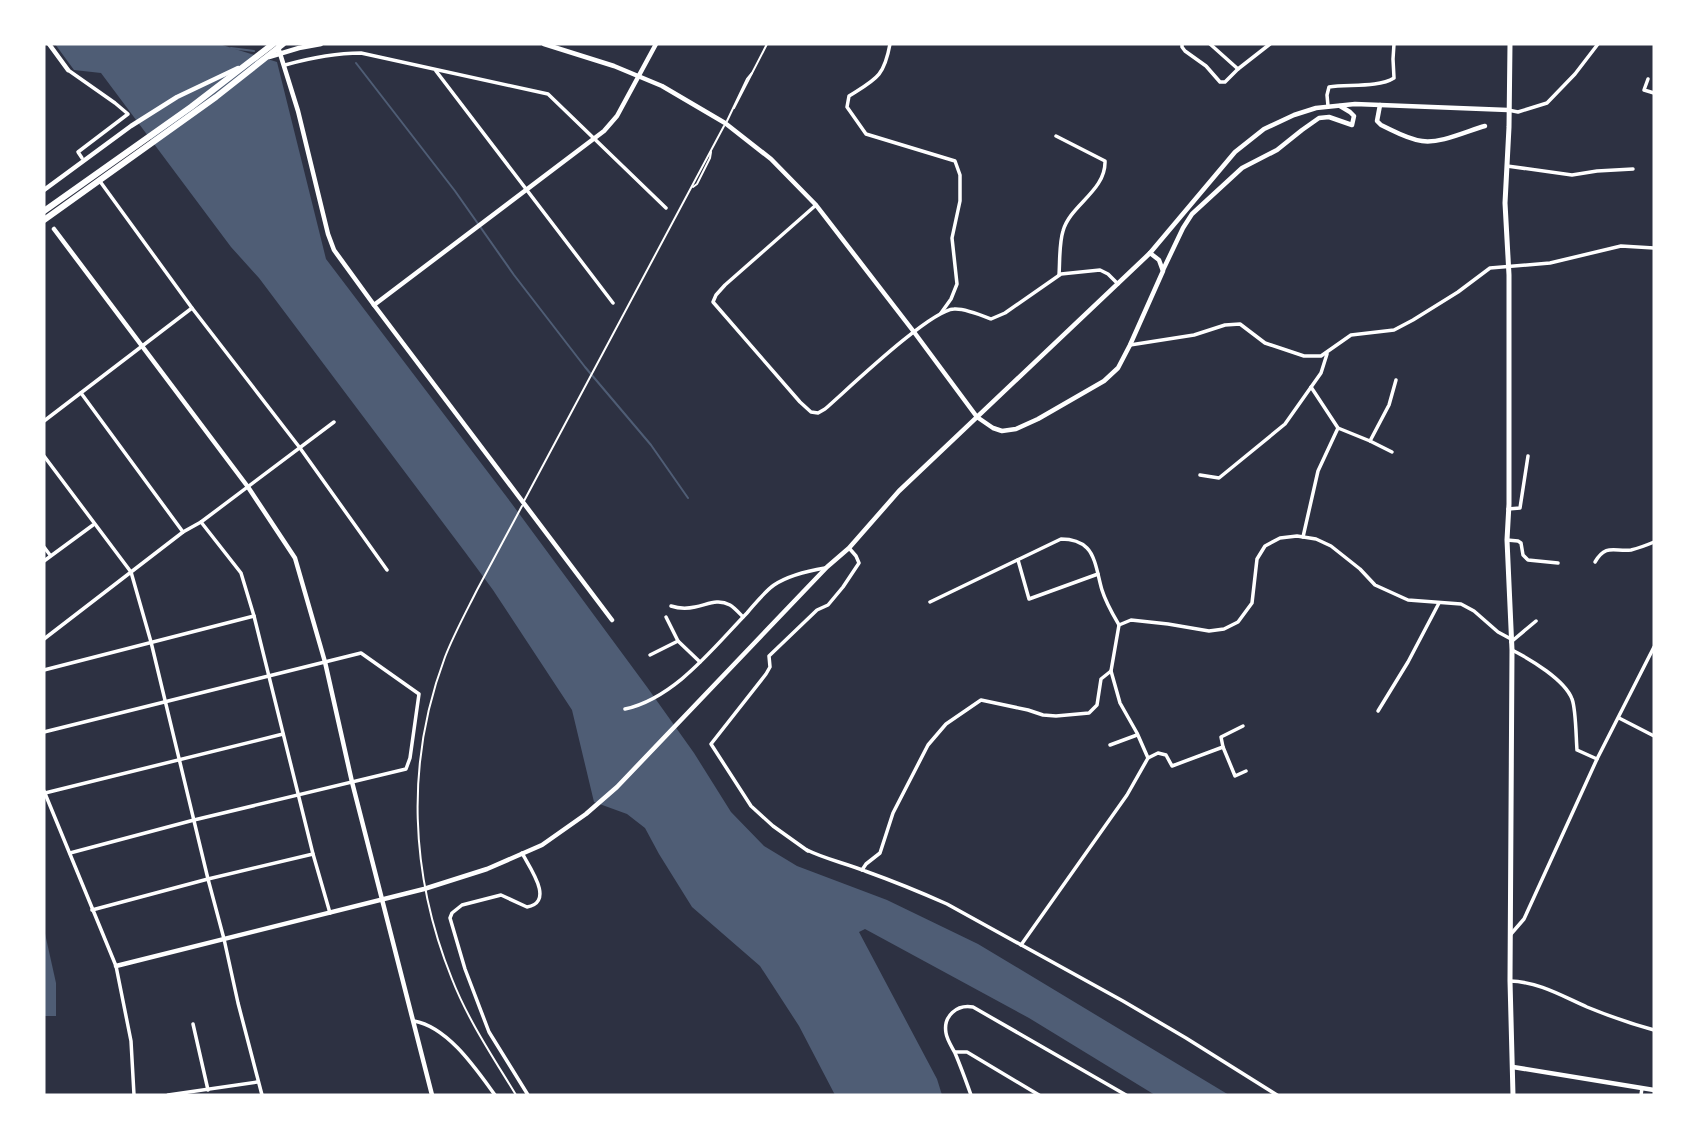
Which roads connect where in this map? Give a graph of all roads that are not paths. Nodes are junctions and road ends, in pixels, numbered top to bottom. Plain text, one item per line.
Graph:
1 (49, 44) edge
2 (274, 44) edge
3 (284, 44) edge
4 (321, 44) edge
5 (544, 44) edge
6 (656, 44) edge
7 (767, 44) edge
8 (890, 44) edge
9 (1182, 44) edge
10 (1210, 44) edge
11 (1270, 44) edge
12 (1394, 44) edge
13 (1510, 44) edge
14 (1598, 44) edge
15 (285, 65) junction
16 (435, 69) junction
17 (1238, 69) junction
18 (68, 70) joint
19 (639, 76) junction
20 (1648, 79) dead end
21 (1654, 93) edge
22 (1339, 105) junction
23 (1380, 105) junction
24 (1328, 106) junction
25 (1508, 110) junction
26 (725, 123) junction
27 (1485, 126) dead end
28 (1056, 136) dead end
29 (594, 138) junction
30 (82, 158) dead end
31 (1507, 166) junction
32 (89, 167) dead end
33 (1633, 169) dead end
34 (44, 190) edge
35 (526, 190) junction
36 (816, 205) junction
37 (666, 208) dead end
38 (44, 211) edge
39 (44, 220) edge
40 (54, 229) dead end
41 (1654, 248) edge
42 (1150, 253) junction
43 (1508, 267) junction
44 (1163, 271) junction
45 (1059, 275) junction
46 (1118, 284) junction
47 (613, 303) dead end
48 (374, 305) junction
49 (192, 308) junction
50 (941, 314) junction
51 (914, 332) junction
52 (1130, 345) junction
53 (142, 347) junction
54 (1327, 352) junction
55 (1396, 380) dead end
56 (1311, 387) junction
57 (81, 393) junction
58 (976, 417) junction
59 (44, 421) edge
60 (334, 422) dead end
61 (1338, 428) junction
62 (1370, 441) junction
63 (300, 448) junction
64 (1392, 452) dead end
65 (44, 456) edge
66 (1528, 456) dead end
67 (1200, 475) dead end
68 (248, 487) junction
69 (1508, 509) junction
70 (201, 522) junction
71 (94, 524) junction
72 (183, 532) junction
73 (1303, 537) junction
74 (1507, 540) junction
75 (1654, 542) edge
76 (44, 547) edge
77 (849, 548) junction
78 (50, 555) junction
79 (1018, 560) junction
80 (44, 561) edge
81 (1595, 562) dead end
82 (1558, 563) dead end
83 (827, 567) junction
84 (387, 570) dead end
85 (131, 572) junction
86 (1098, 574) junction
87 (930, 602) dead end
88 (1439, 603) junction
89 (671, 607) dead end
90 (254, 615) junction
91 (666, 617) dead end
92 (743, 617) junction
93 (612, 620) dead end
94 (1536, 621) dead end
95 (1119, 625) junction
96 (44, 639) edge
97 (678, 641) junction
98 (1511, 641) junction
99 (151, 642) junction
100 (1654, 648) edge
101 (1512, 650) junction
102 (650, 654) dead end
103 (325, 662) junction
104 (700, 662) junction
105 (44, 670) edge
106 (1111, 671) junction
107 (269, 676) junction
108 (165, 702) junction
109 (625, 709) dead end
110 (1378, 711) dead end
111 (1619, 718) junction
112 (1243, 726) dead end
113 (44, 732) edge
114 (283, 734) junction
115 (1138, 735) junction
116 (1654, 736) edge
117 (1110, 745) dead end
118 (1223, 747) junction
119 (1148, 758) junction
120 (178, 759) junction
121 (1597, 759) junction
122 (1246, 771) dead end
123 (352, 782) junction
124 (44, 792) edge
125 (298, 796) junction
126 (194, 820) junction
127 (70, 853) junction
128 (522, 853) junction
129 (313, 854) junction
130 (862, 870) junction
131 (208, 879) junction
132 (425, 889) junction
133 (382, 900) junction
134 (92, 911) junction
135 (330, 913) junction
136 (1511, 934) junction
137 (224, 939) junction
138 (1021, 945) junction
139 (116, 966) junction
140 (1510, 981) junction
141 (412, 1020) junction
142 (193, 1024) dead end
143 (1654, 1030) edge
144 (954, 1052) junction
145 (1513, 1067) junction
146 (257, 1082) junction
147 (1643, 1088) junction
148 (208, 1090) junction
149 (1654, 1090) edge
150 (134, 1095) edge
151 (168, 1095) edge
152 (262, 1095) edge
153 (432, 1095) edge
154 (495, 1095) edge
155 (516, 1095) edge
156 (528, 1095) edge
157 (971, 1095) edge
158 (1039, 1095) edge
159 (1126, 1095) edge
160 (1277, 1095) edge
161 (1513, 1095) edge
162 (1641, 1095) edge

1 - 18 street
2 - 15 street
2 - 38 highway
3 - 39 highway
4 - 34 street
5 - 19 street
6 - 19 street
7 - 26 lane
8 - 50 street
9 - 17 street
10 - 17 street
11 - 17 street
12 - 24 street
13 - 25 main road
14 - 25 street
15 - 16 street
15 - 48 street
16 - 29 street
16 - 35 street
18 - 30 street
19 - 26 street
19 - 29 street
20 - 21 street
22 - 23 street
22 - 24 street
22 - 44 street
23 - 25 street
23 - 27 street
24 - 42 street
25 - 31 main road
26 - 36 street
26 - 132 lane
28 - 45 street
29 - 35 street
29 - 37 street
31 - 33 street
31 - 43 main road
32 - 49 street
35 - 47 street
35 - 48 street
36 - 51 street
36 - 51 street
40 - 53 street
41 - 43 street
42 - 44 street
42 - 46 street
43 - 54 street
43 - 69 main road
44 - 52 street
45 - 46 street
45 - 50 street
46 - 58 street
48 - 93 street
49 - 53 street
49 - 63 street
50 - 51 street
51 - 58 street
52 - 54 street
52 - 58 street
53 - 57 street
53 - 68 street
54 - 56 street
55 - 62 street
56 - 61 street
56 - 67 street
57 - 59 street
57 - 72 street
58 - 77 street
60 - 63 street
61 - 62 street
61 - 73 street
62 - 64 street
63 - 68 street
63 - 84 street
65 - 71 street
66 - 69 street
68 - 70 street
68 - 103 street
69 - 74 main road
70 - 72 street
70 - 90 street
71 - 78 street
71 - 85 street
72 - 85 street
73 - 88 street
73 - 95 street
74 - 82 street
74 - 98 main road
75 - 81 street
76 - 78 street
77 - 83 street
77 - 130 street
78 - 80 street
79 - 86 street
79 - 86 street
79 - 87 street
83 - 92 street
83 - 128 street
85 - 96 street
85 - 99 street
86 - 95 street
88 - 98 street
88 - 110 street
89 - 92 street
90 - 99 street
90 - 107 street
91 - 97 street
92 - 104 street
94 - 98 street
95 - 106 street
97 - 102 street
97 - 104 street
98 - 101 main road
99 - 105 street
99 - 108 street
100 - 111 street
101 - 121 street
101 - 136 main road
103 - 107 street
103 - 123 street
103 - 123 street
104 - 109 street
106 - 115 street
106 - 130 street
107 - 108 street
107 - 114 street
108 - 113 street
108 - 120 street
111 - 116 street
111 - 121 street
112 - 118 street
114 - 120 street
114 - 125 street
115 - 117 street
115 - 119 street
118 - 119 street
118 - 122 street
119 - 138 street
120 - 124 street
120 - 126 street
121 - 136 street
123 - 125 street
123 - 133 street
124 - 127 street
125 - 126 street
125 - 129 street
126 - 127 street
126 - 131 street
127 - 134 street
128 - 132 street
128 - 156 street
129 - 131 street
129 - 135 street
130 - 138 street
131 - 134 street
131 - 137 street
132 - 133 street
132 - 155 lane
133 - 135 street
133 - 141 street
134 - 139 street
135 - 137 street
136 - 140 main road
137 - 139 street
137 - 146 street
138 - 160 street
139 - 150 street
140 - 143 street
140 - 145 main road
141 - 153 street
141 - 154 street
142 - 148 street
144 - 157 street
144 - 158 street
144 - 159 street
145 - 147 street
145 - 161 main road
146 - 148 street
146 - 152 street
147 - 149 street
147 - 162 street
148 - 151 street

